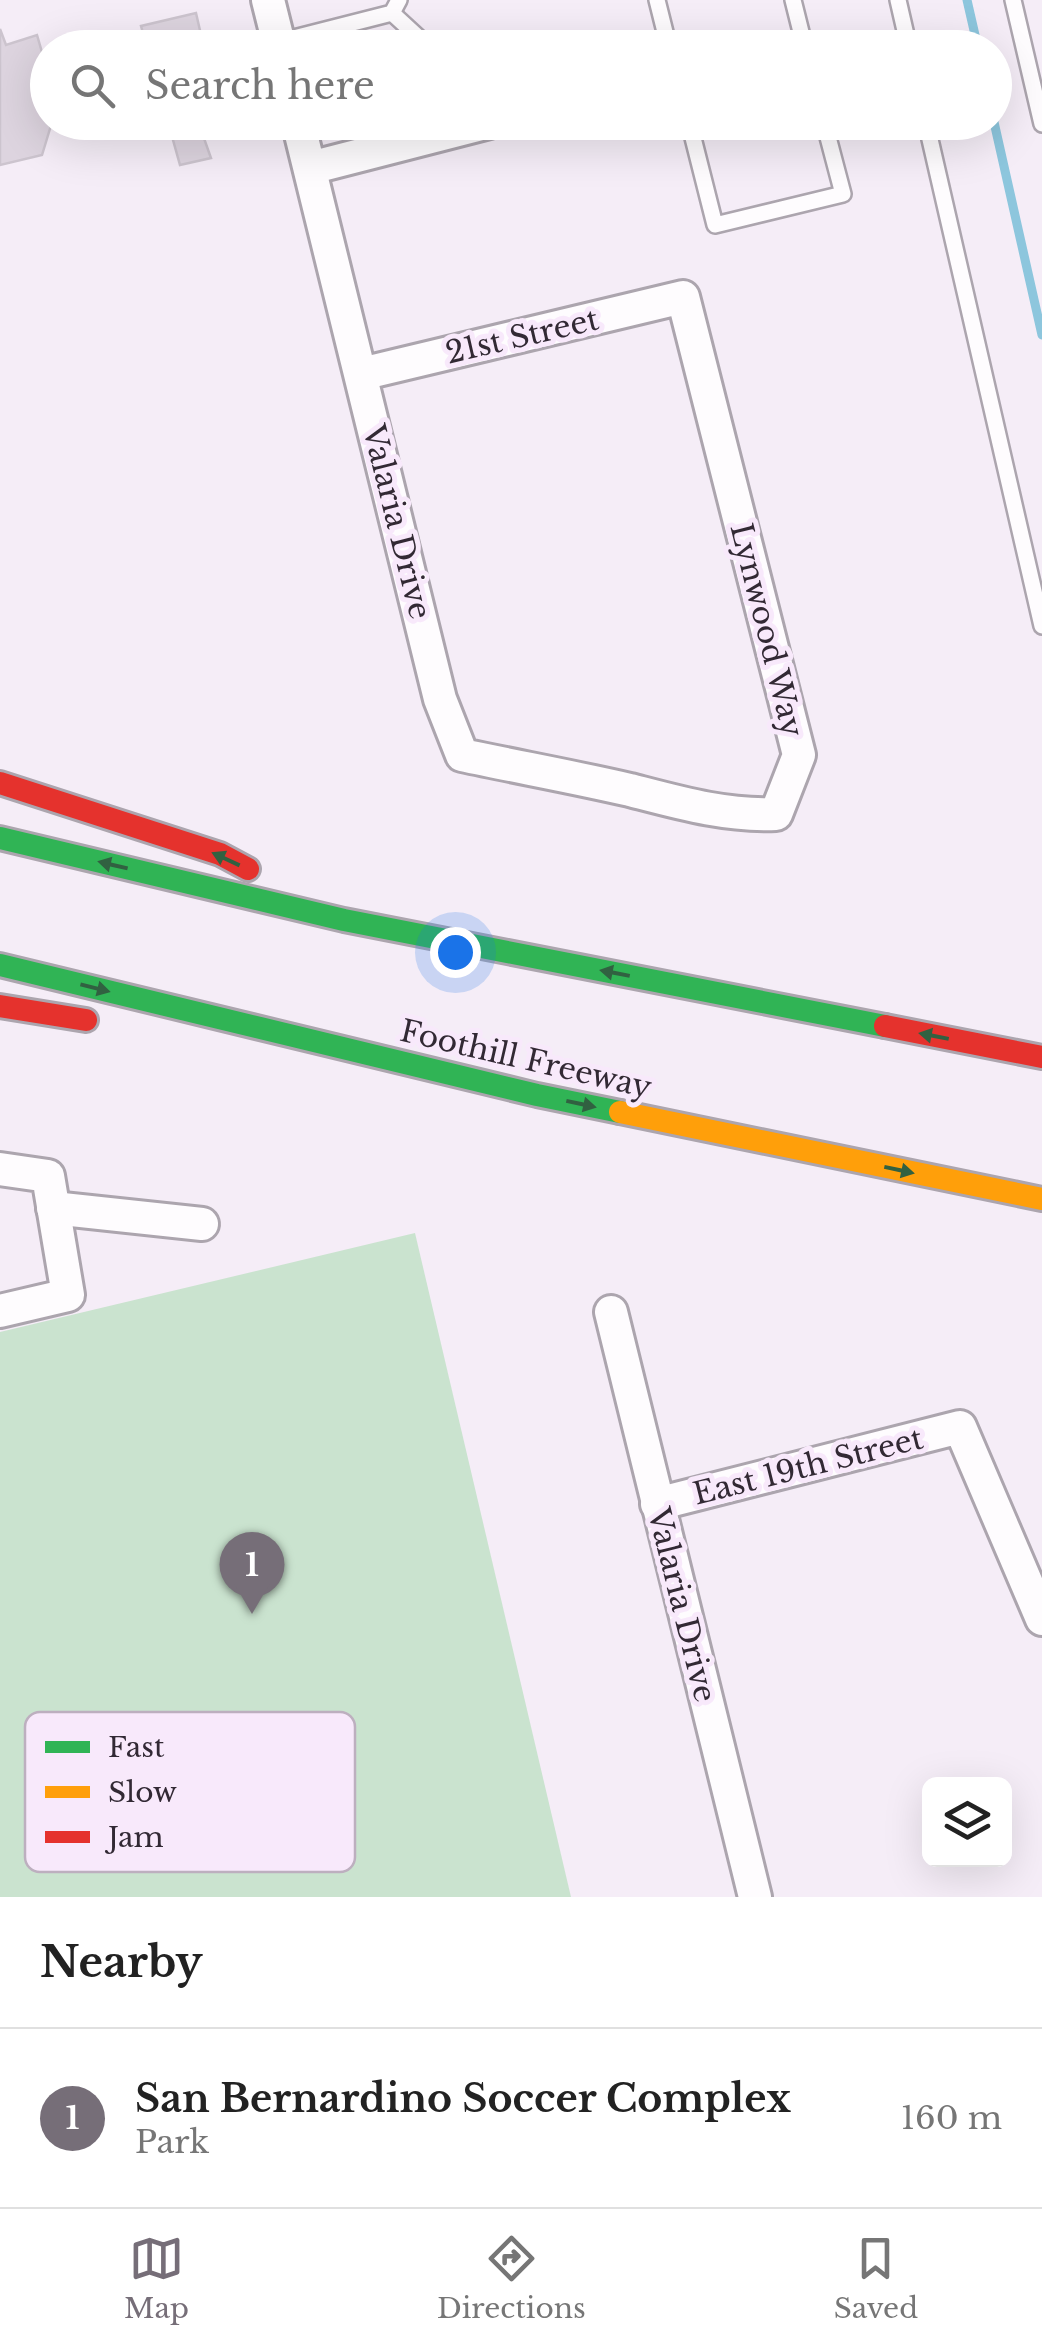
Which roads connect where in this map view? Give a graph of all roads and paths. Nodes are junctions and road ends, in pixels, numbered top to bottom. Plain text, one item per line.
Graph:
1 (268, 0) edge
2 (657, 0) edge
3 (793, 0) edge
4 (898, 0) edge
5 (1012, 0) edge
6 (396, 6) edge
7 (275, 30) edge
8 (324, 30) edge
9 (415, 30) edge
10 (665, 30) edge
11 (800, 30) edge
12 (904, 30) edge
13 (1042, 124) edge
14 (303, 140) edge
15 (418, 140) edge
16 (694, 140) edge
17 (829, 140) edge
18 (930, 140) edge
19 (310, 168) junction
20 (683, 297) joint
21 (361, 374) junction
22 (1042, 626) edge
23 (0, 784) edge
24 (628, 790) joint
25 (0, 838) edge
26 (344, 920) junction
27 (0, 965) edge
28 (0, 1006) edge
29 (115, 1025) dead end
30 (230, 1044) dead end
31 (1036, 1056) edge
32 (536, 1094) junction
33 (0, 1170) edge
34 (1042, 1199) edge
35 (54, 1208) junction
36 (202, 1224) dead end
37 (0, 1312) edge
38 (611, 1312) dead end
39 (657, 1504) junction
40 (1042, 1619) edge
41 (755, 1897) edge

1 - 7 street
2 - 10 lane
3 - 11 lane
4 - 12 lane
5 - 13 lane
6 - 8 lane
6 - 9 lane
14 - 19 street, Valaria Drive
15 - 19 street
16 - 17 lane
18 - 22 lane
19 - 21 street, Valaria Drive
20 - 21 street, 21st Street
20 - 24 street, Lynwood Way
21 - 24 street, Valaria Drive
26 -> 23 highway
26 -> 25 highway
31 -> 26 highway
27 -> 32 highway, Foothill Freeway
28 - 29 highway
30 - 32 highway
32 -> 34 highway, Foothill Freeway
33 - 35 street
35 - 36 street
35 - 37 street
38 - 39 street, Valaria Drive
39 - 40 street, East 19th Street
39 - 41 street, Valaria Drive

